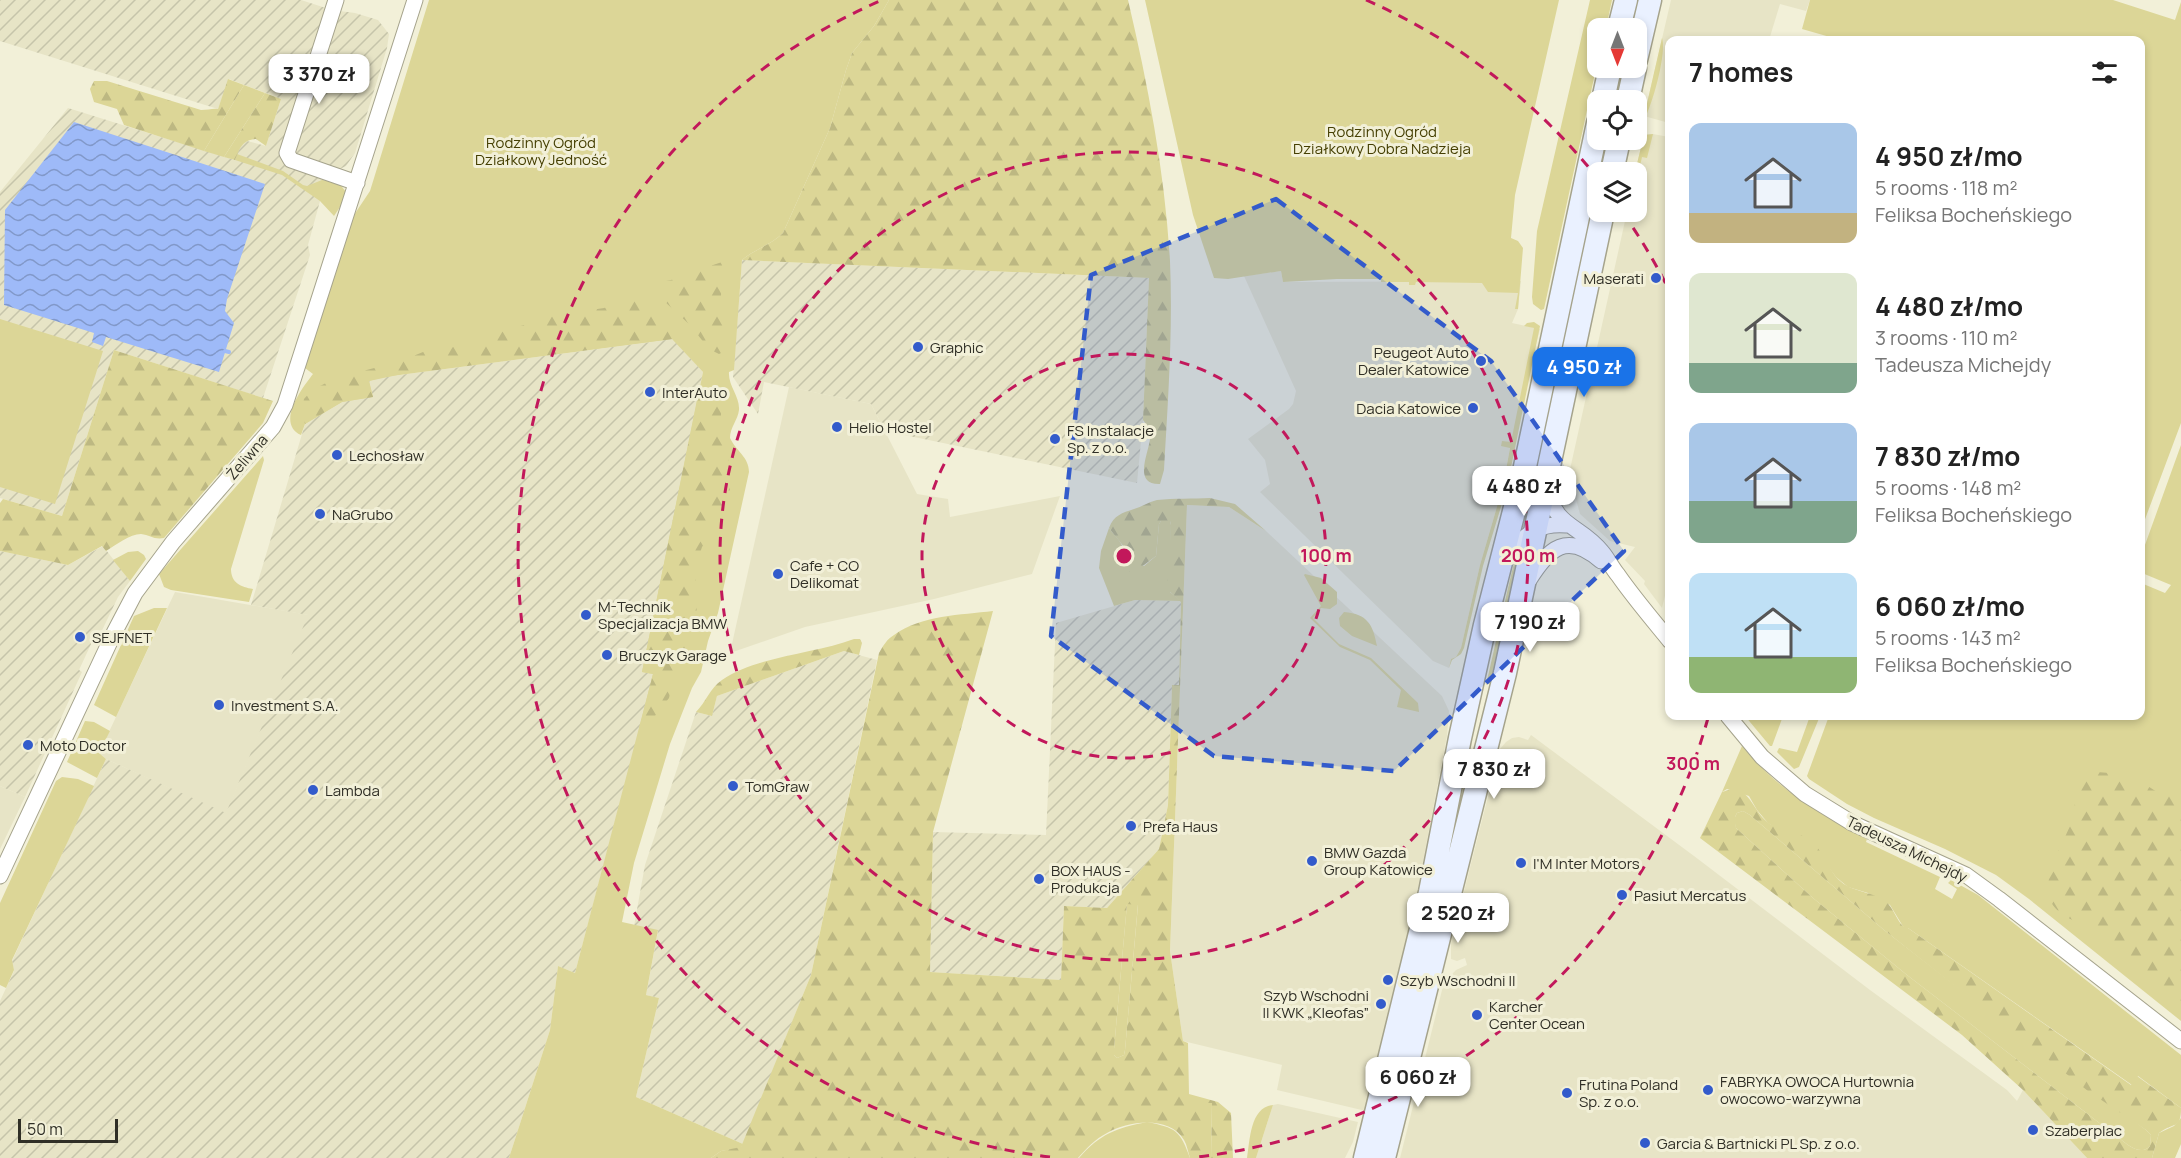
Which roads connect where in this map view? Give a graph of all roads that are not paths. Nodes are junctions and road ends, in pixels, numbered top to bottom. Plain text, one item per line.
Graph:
1 (336, 0) edge
2 (415, 0) edge
3 (1626, 0) edge
4 (1650, 0) edge
5 (1622, 18) edge
6 (1646, 18) edge
7 (1592, 150) edge
8 (357, 183) junction
9 (1601, 222) edge
10 (1522, 479) junction
11 (1546, 483) junction
12 (1567, 525) junction
13 (1537, 528) junction
14 (1562, 545) junction
15 (1500, 560) junction
16 (1617, 575) junction
17 (1524, 588) junction
18 (1665, 635) edge
19 (1731, 720) edge
20 (0, 876) edge
21 (2181, 1041) edge
22 (1365, 1158) edge
23 (1384, 1158) edge

1 - 8 street
2 - 8 street, Żeliwna
3 - 5 main road
4 - 6 main road
7 - 10 main road
8 - 20 street, Żeliwna
9 - 11 main road
10 - 13 street
10 - 15 main road
11 - 12 street
11 - 13 main road
12 - 13 street
12 - 16 street
13 - 14 street
13 - 15 street
13 - 17 main road
14 - 16 street
14 - 17 street
15 - 22 main road
16 - 18 street
17 - 23 main road
19 - 21 street, Tadeusza Michejdy

